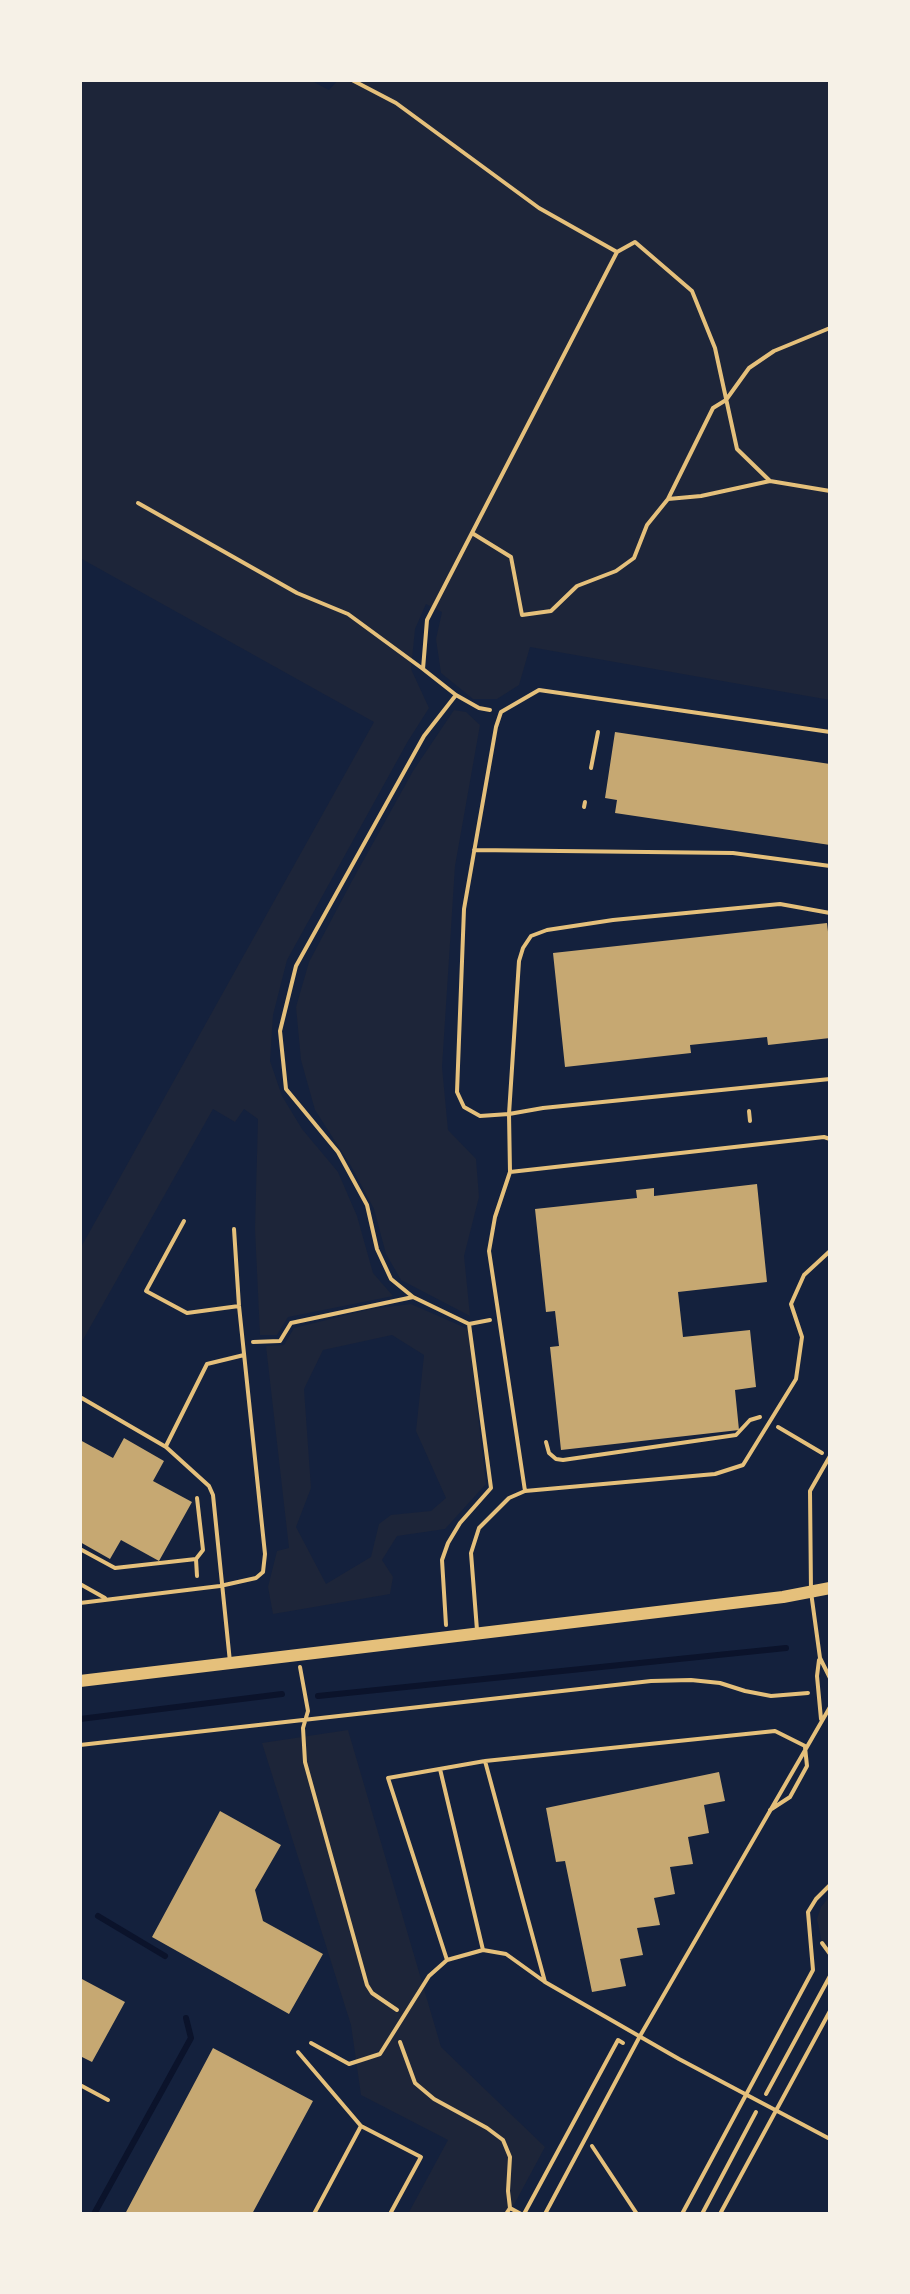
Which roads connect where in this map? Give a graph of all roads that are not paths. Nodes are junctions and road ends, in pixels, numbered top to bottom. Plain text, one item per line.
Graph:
1 (830, 732) edge
2 (474, 850) junction
3 (830, 866) edge
4 (830, 913) edge
5 (830, 1079) edge
6 (509, 1114) junction
7 (830, 1139) edge
8 (510, 1172) junction
9 (184, 1221) dead end
10 (234, 1229) dead end
11 (830, 1251) edge
12 (239, 1306) junction
13 (244, 1355) junction
14 (80, 1397) edge
15 (166, 1447) junction
16 (830, 1457) edge
17 (525, 1491) junction
18 (80, 1584) edge
19 (220, 1586) junction
20 (830, 1588) edge
21 (811, 1592) junction
22 (107, 1600) junction
23 (80, 1603) edge
24 (477, 1632) junction
25 (820, 1658) junction
26 (230, 1664) junction
27 (830, 1678) edge
28 (80, 1681) edge
29 (830, 1707) edge
30 (821, 1719) junction
31 (805, 1746) junction
32 (485, 1761) junction
33 (440, 1769) junction
34 (768, 1812) junction
35 (830, 1885) edge
36 (483, 1950) junction
37 (447, 1960) junction
38 (545, 1982) junction
39 (830, 2011) edge
40 (640, 2036) junction
41 (311, 2043) dead end
42 (298, 2052) dead end
43 (80, 2085) edge
44 (747, 2095) junction
45 (108, 2100) dead end
46 (776, 2111) junction
47 (361, 2126) junction
48 (830, 2139) edge
49 (314, 2214) edge
50 (390, 2214) edge
51 (545, 2214) edge
52 (682, 2214) edge
53 (720, 2214) edge

1 - 2 lane
2 - 3 lane
2 - 6 lane
4 - 6 lane
5 - 6 lane
6 - 8 lane
7 - 8 lane
8 - 17 lane
9 - 12 lane
10 - 12 lane
11 - 17 lane
12 - 13 lane
13 - 15 lane
13 - 19 lane
14 - 15 lane
15 - 19 lane
16 - 21 lane
17 - 24 lane
18 - 22 lane
19 - 22 lane
19 - 26 lane
20 - 21 main road
21 - 24 main road
21 - 25 lane
22 - 23 lane
24 - 26 main road
25 - 27 lane
25 - 30 lane
26 - 28 main road
29 - 30 lane
30 - 31 lane
31 - 32 lane
31 - 34 lane
31 - 34 lane
32 - 33 lane
32 - 38 lane
33 - 36 lane
33 - 37 lane
34 - 40 lane
35 - 44 lane
36 - 37 lane
36 - 38 lane
37 - 41 lane
38 - 40 lane
39 - 46 lane
40 - 44 lane
40 - 51 lane
42 - 47 lane
43 - 45 lane
44 - 46 lane
44 - 52 lane
46 - 48 lane
46 - 53 lane
47 - 49 lane
47 - 50 lane

